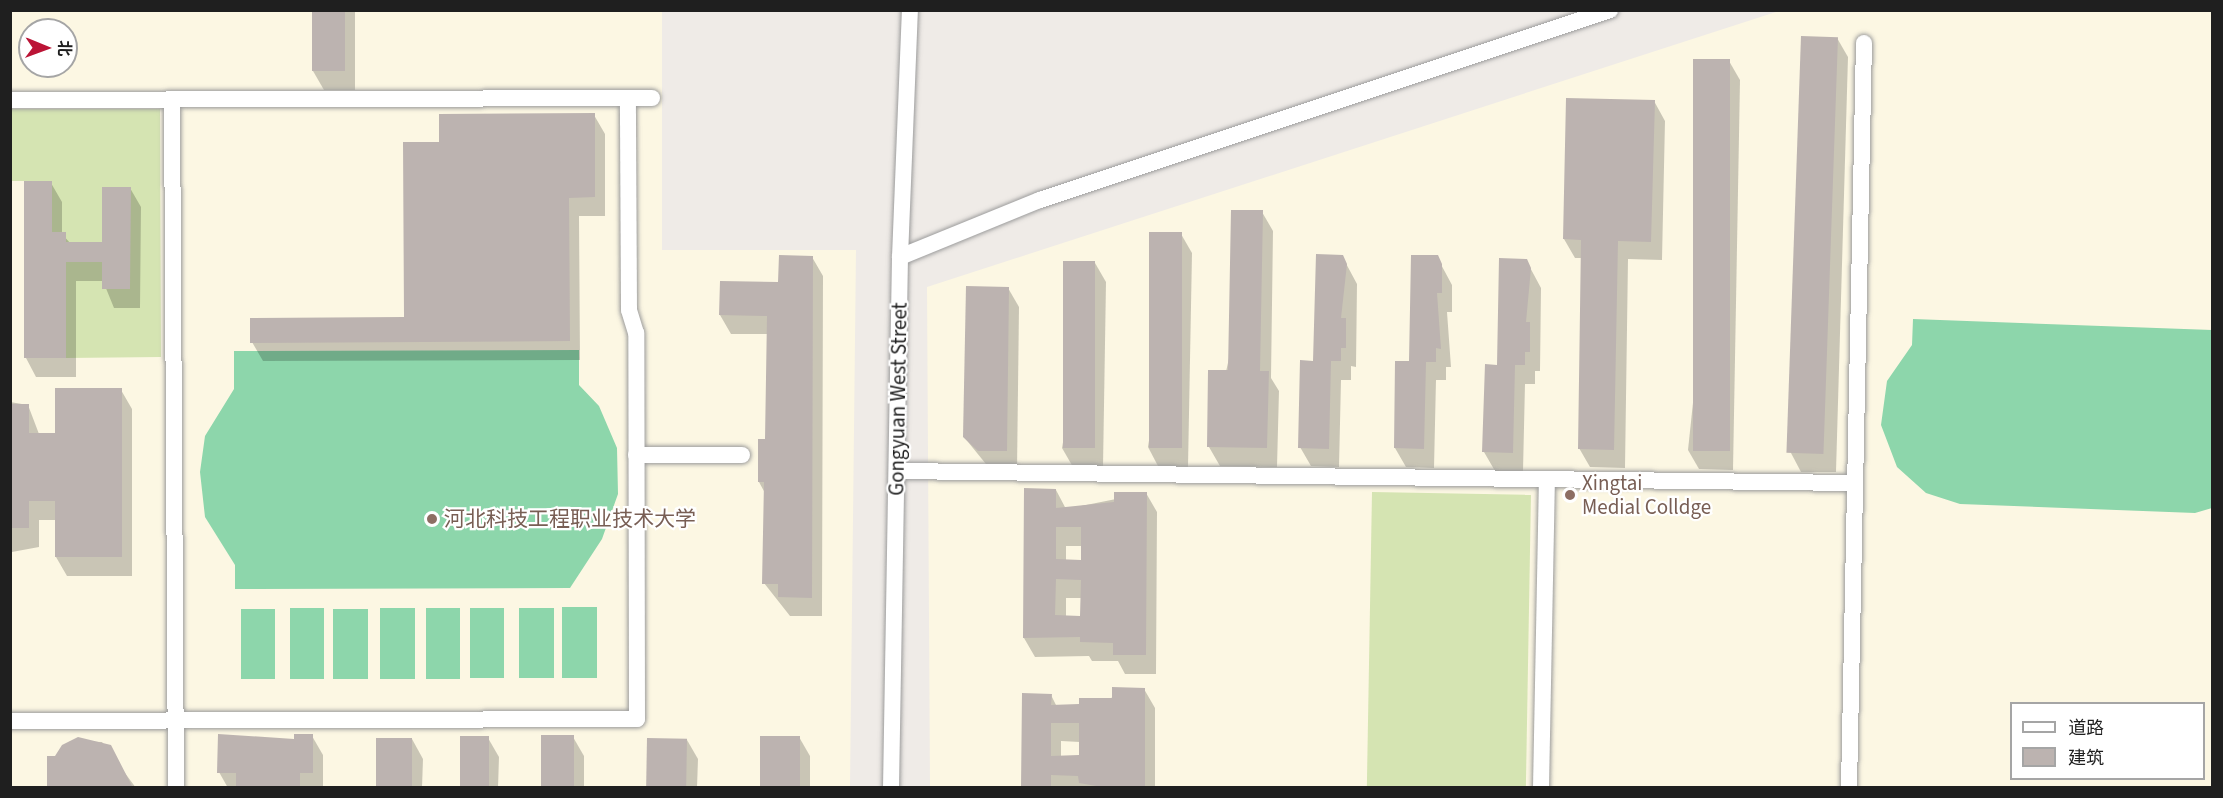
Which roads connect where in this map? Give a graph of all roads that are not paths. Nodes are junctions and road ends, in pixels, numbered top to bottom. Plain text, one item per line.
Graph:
1 (910, 10) edge
2 (1610, 10) edge
3 (1864, 43) dead end
4 (628, 98) junction
5 (652, 98) dead end
6 (10, 99) edge
7 (172, 99) junction
8 (900, 257) junction
9 (636, 455) junction
10 (742, 455) dead end
11 (897, 471) junction
12 (1547, 479) junction
13 (1855, 483) junction
14 (176, 720) junction
15 (10, 721) edge
16 (176, 788) edge
17 (891, 788) edge
18 (1541, 788) edge
19 (1849, 788) edge

1 - 8 street, Gongyuan West Street
2 - 8 street
3 - 13 street
4 - 5 street
4 - 7 street
4 - 9 street
6 - 7 street
7 - 14 street
8 - 11 street, Gongyuan West Street
9 - 10 street
9 - 14 street
11 - 12 street
11 - 17 street, Gongyuan West Street
12 - 13 street
12 - 18 street
13 - 19 street
14 - 15 street
14 - 16 street

